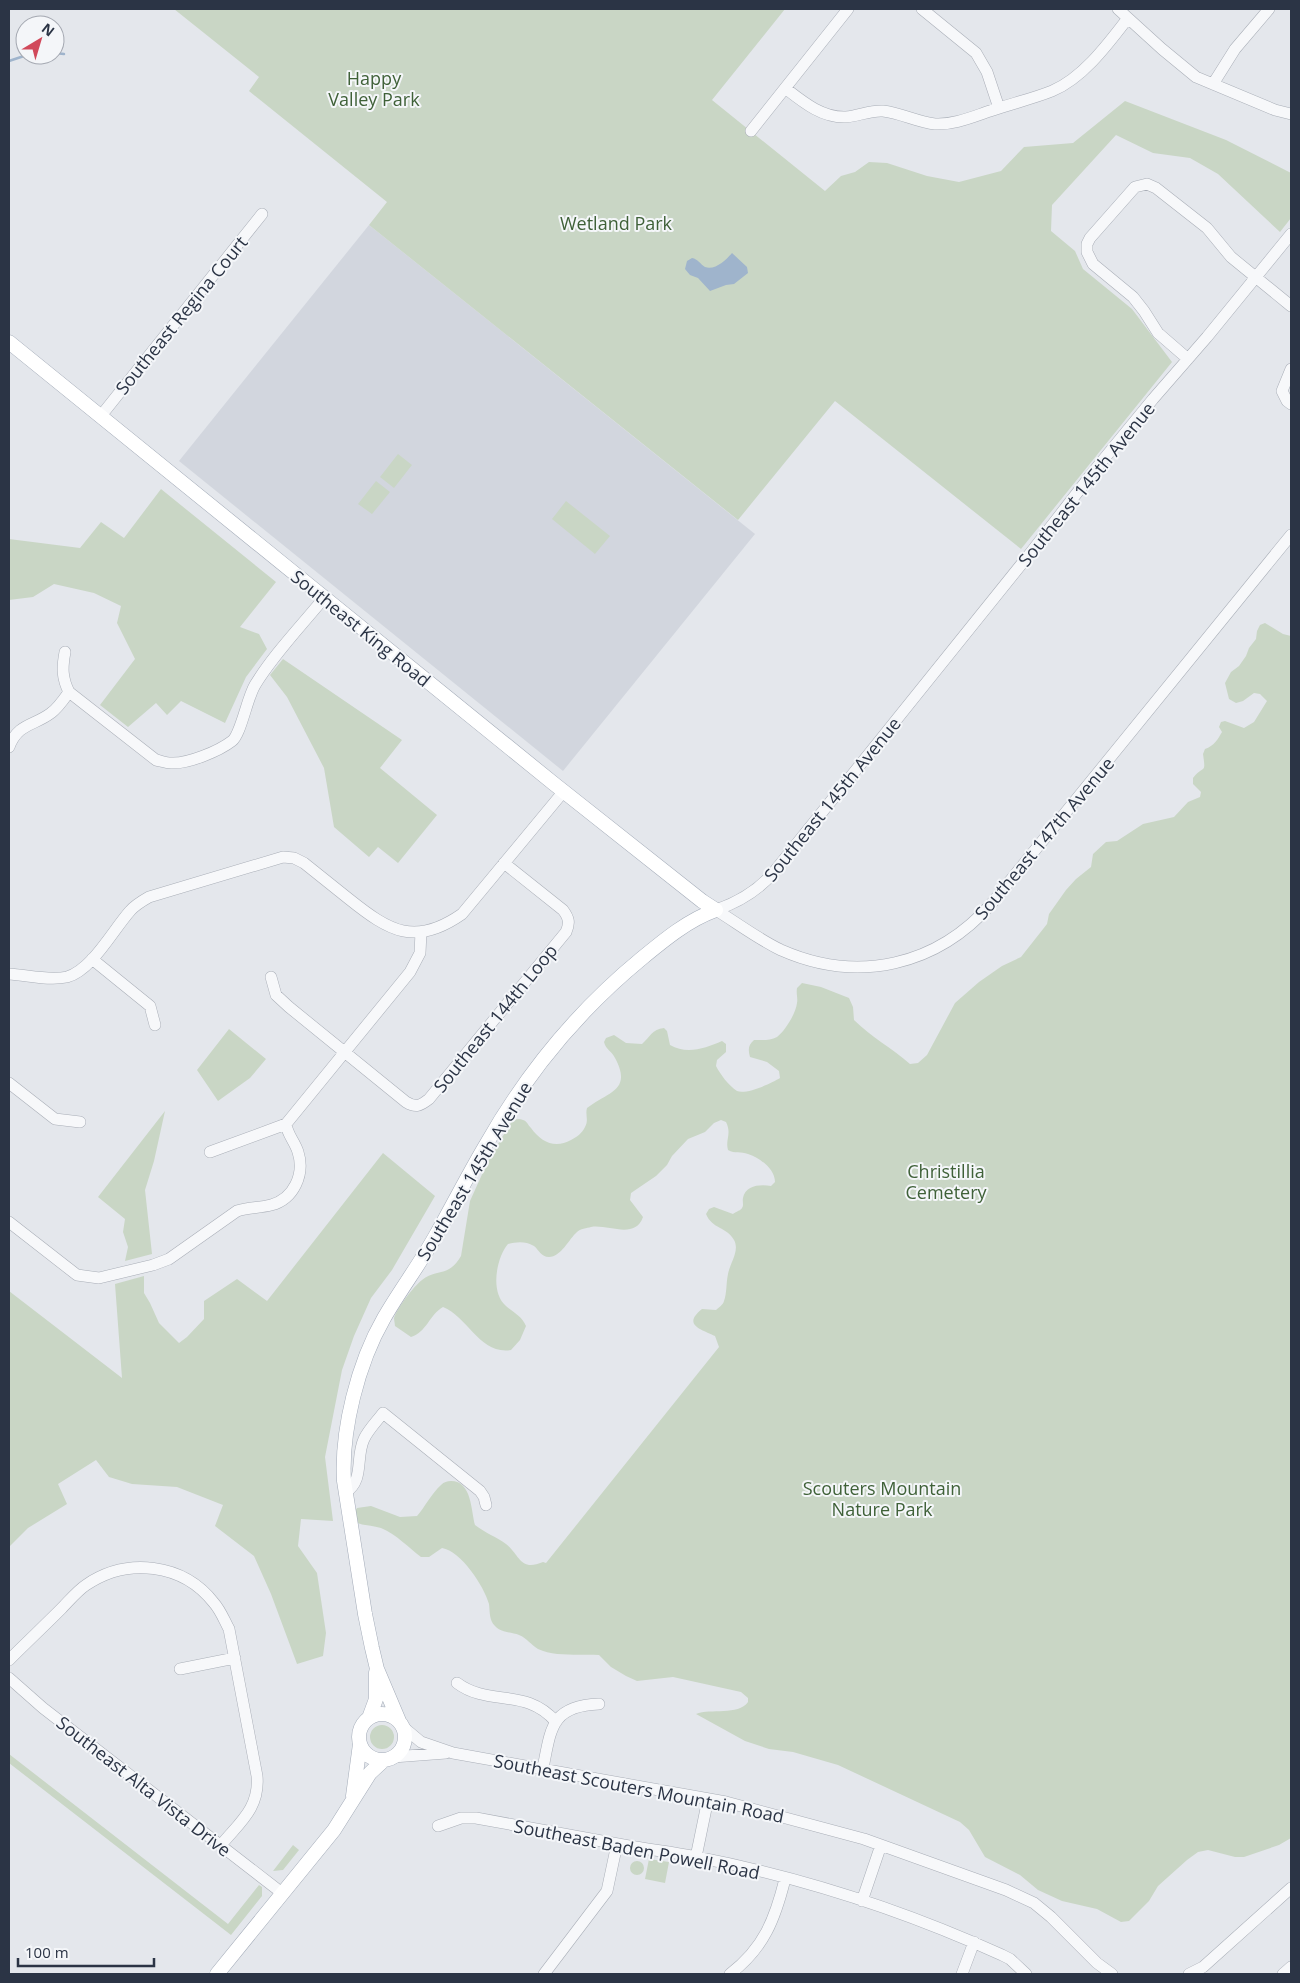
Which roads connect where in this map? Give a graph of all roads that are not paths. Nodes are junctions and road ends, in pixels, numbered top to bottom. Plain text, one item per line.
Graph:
1 (848, 9) edge
2 (922, 9) edge
3 (1118, 9) edge
4 (1269, 9) edge
5 (1128, 18) junction
6 (1213, 84) junction
7 (785, 88) junction
8 (999, 108) junction
9 (1291, 114) edge
10 (751, 131) dead end
11 (262, 214) dead end
12 (1291, 234) edge
13 (1256, 277) junction
14 (1291, 306) edge
15 (9, 342) edge
16 (1188, 360) junction
17 (1291, 369) edge
18 (1291, 404) edge
19 (100, 417) junction
20 (1291, 535) edge
21 (324, 598) junction
22 (64, 652) dead end
23 (70, 692) junction
24 (9, 747) edge
25 (564, 791) junction
26 (504, 863) junction
27 (716, 910) junction
28 (422, 932) junction
29 (92, 959) junction
30 (9, 974) edge
31 (271, 978) dead end
32 (155, 1026) dead end
33 (344, 1052) junction
34 (9, 1084) edge
35 (80, 1122) dead end
36 (286, 1124) junction
37 (210, 1152) dead end
38 (9, 1222) edge
39 (345, 1493) junction
40 (486, 1505) dead end
41 (235, 1658) junction
42 (9, 1660) edge
43 (180, 1669) dead end
44 (376, 1669) junction
45 (9, 1678) edge
46 (457, 1683) dead end
47 (599, 1704) dead end
48 (369, 1718) junction
49 (556, 1722) junction
50 (400, 1724) junction
51 (360, 1744) junction
52 (453, 1753) junction
53 (389, 1758) junction
54 (543, 1768) junction
55 (708, 1799) junction
56 (352, 1801) junction
57 (438, 1826) dead end
58 (617, 1844) junction
59 (881, 1845) junction
60 (221, 1846) junction
61 (696, 1857) junction
62 (785, 1879) junction
63 (1290, 1891) edge
64 (282, 1893) junction
65 (862, 1901) junction
66 (974, 1942) junction
67 (1291, 1967) edge
68 (217, 1974) edge
69 (544, 1974) edge
70 (730, 1974) edge
71 (962, 1974) edge
72 (1026, 1974) edge
73 (1112, 1974) edge
74 (1189, 1974) edge
75 (1284, 1974) edge

1 - 7 street
2 - 8 street
3 - 5 street
4 - 6 street
5 - 6 street
5 - 8 street
6 - 9 street
7 - 8 street
7 - 10 street
11 - 19 street, Southeast Regina Court
12 - 13 street, Southeast 145th Avenue
13 - 14 street
13 - 16 street, Southeast 145th Avenue
13 - 16 street
15 - 19 main road, Southeast King Road
16 - 27 street, Southeast 145th Avenue
17 - 18 street
19 - 21 main road, Southeast King Road
20 - 27 street, Southeast 147th Avenue
21 - 23 street
21 - 25 main road, Southeast King Road
22 - 23 street
23 - 24 street
25 - 26 street
25 - 27 main road, Southeast King Road
26 - 28 street
26 - 33 street, Southeast 144th Loop
27 - 39 main road, Southeast 145th Avenue
28 - 29 street
28 - 33 street
29 - 30 street
29 - 32 street
31 - 33 street
33 - 36 street
34 - 35 street
36 - 37 street
36 - 38 street
39 - 40 street
39 - 44 main road, Southeast 145th Avenue
41 - 42 street
41 - 43 street
41 - 60 street
44 - 48 main road, Southeast 145th Avenue
44 - 50 main road, Southeast 145th Avenue
45 - 60 street, Southeast Alta Vista Drive
46 - 49 street
47 - 49 street
48 - 50 main road
48 - 51 main road, Southeast 145th Avenue
49 - 54 street
50 - 52 street, Southeast Scouters Mountain Road
50 - 53 main road, Southeast 145th Avenue
51 - 53 main road
51 - 56 main road
52 - 53 street, Southeast Scouters Mountain Road
52 - 54 street, Southeast Scouters Mountain Road
53 - 56 main road
54 - 55 street, Southeast Scouters Mountain Road
55 - 59 street, Southeast Scouters Mountain Road
55 - 61 street
56 - 64 main road
57 - 58 street, Southeast Baden Powell Road
58 - 61 street, Southeast Baden Powell Road
58 - 69 street
59 - 65 street
59 - 73 street, Southeast Scouters Mountain Road
60 - 64 street, Southeast Alta Vista Drive
61 - 62 street, Southeast Baden Powell Road
62 - 65 street, Southeast Baden Powell Road
62 - 70 street
63 - 74 street
64 - 68 main road
65 - 66 street, Southeast Baden Powell Road
66 - 71 street
66 - 72 street, Southeast Baden Powell Road
67 - 75 street

